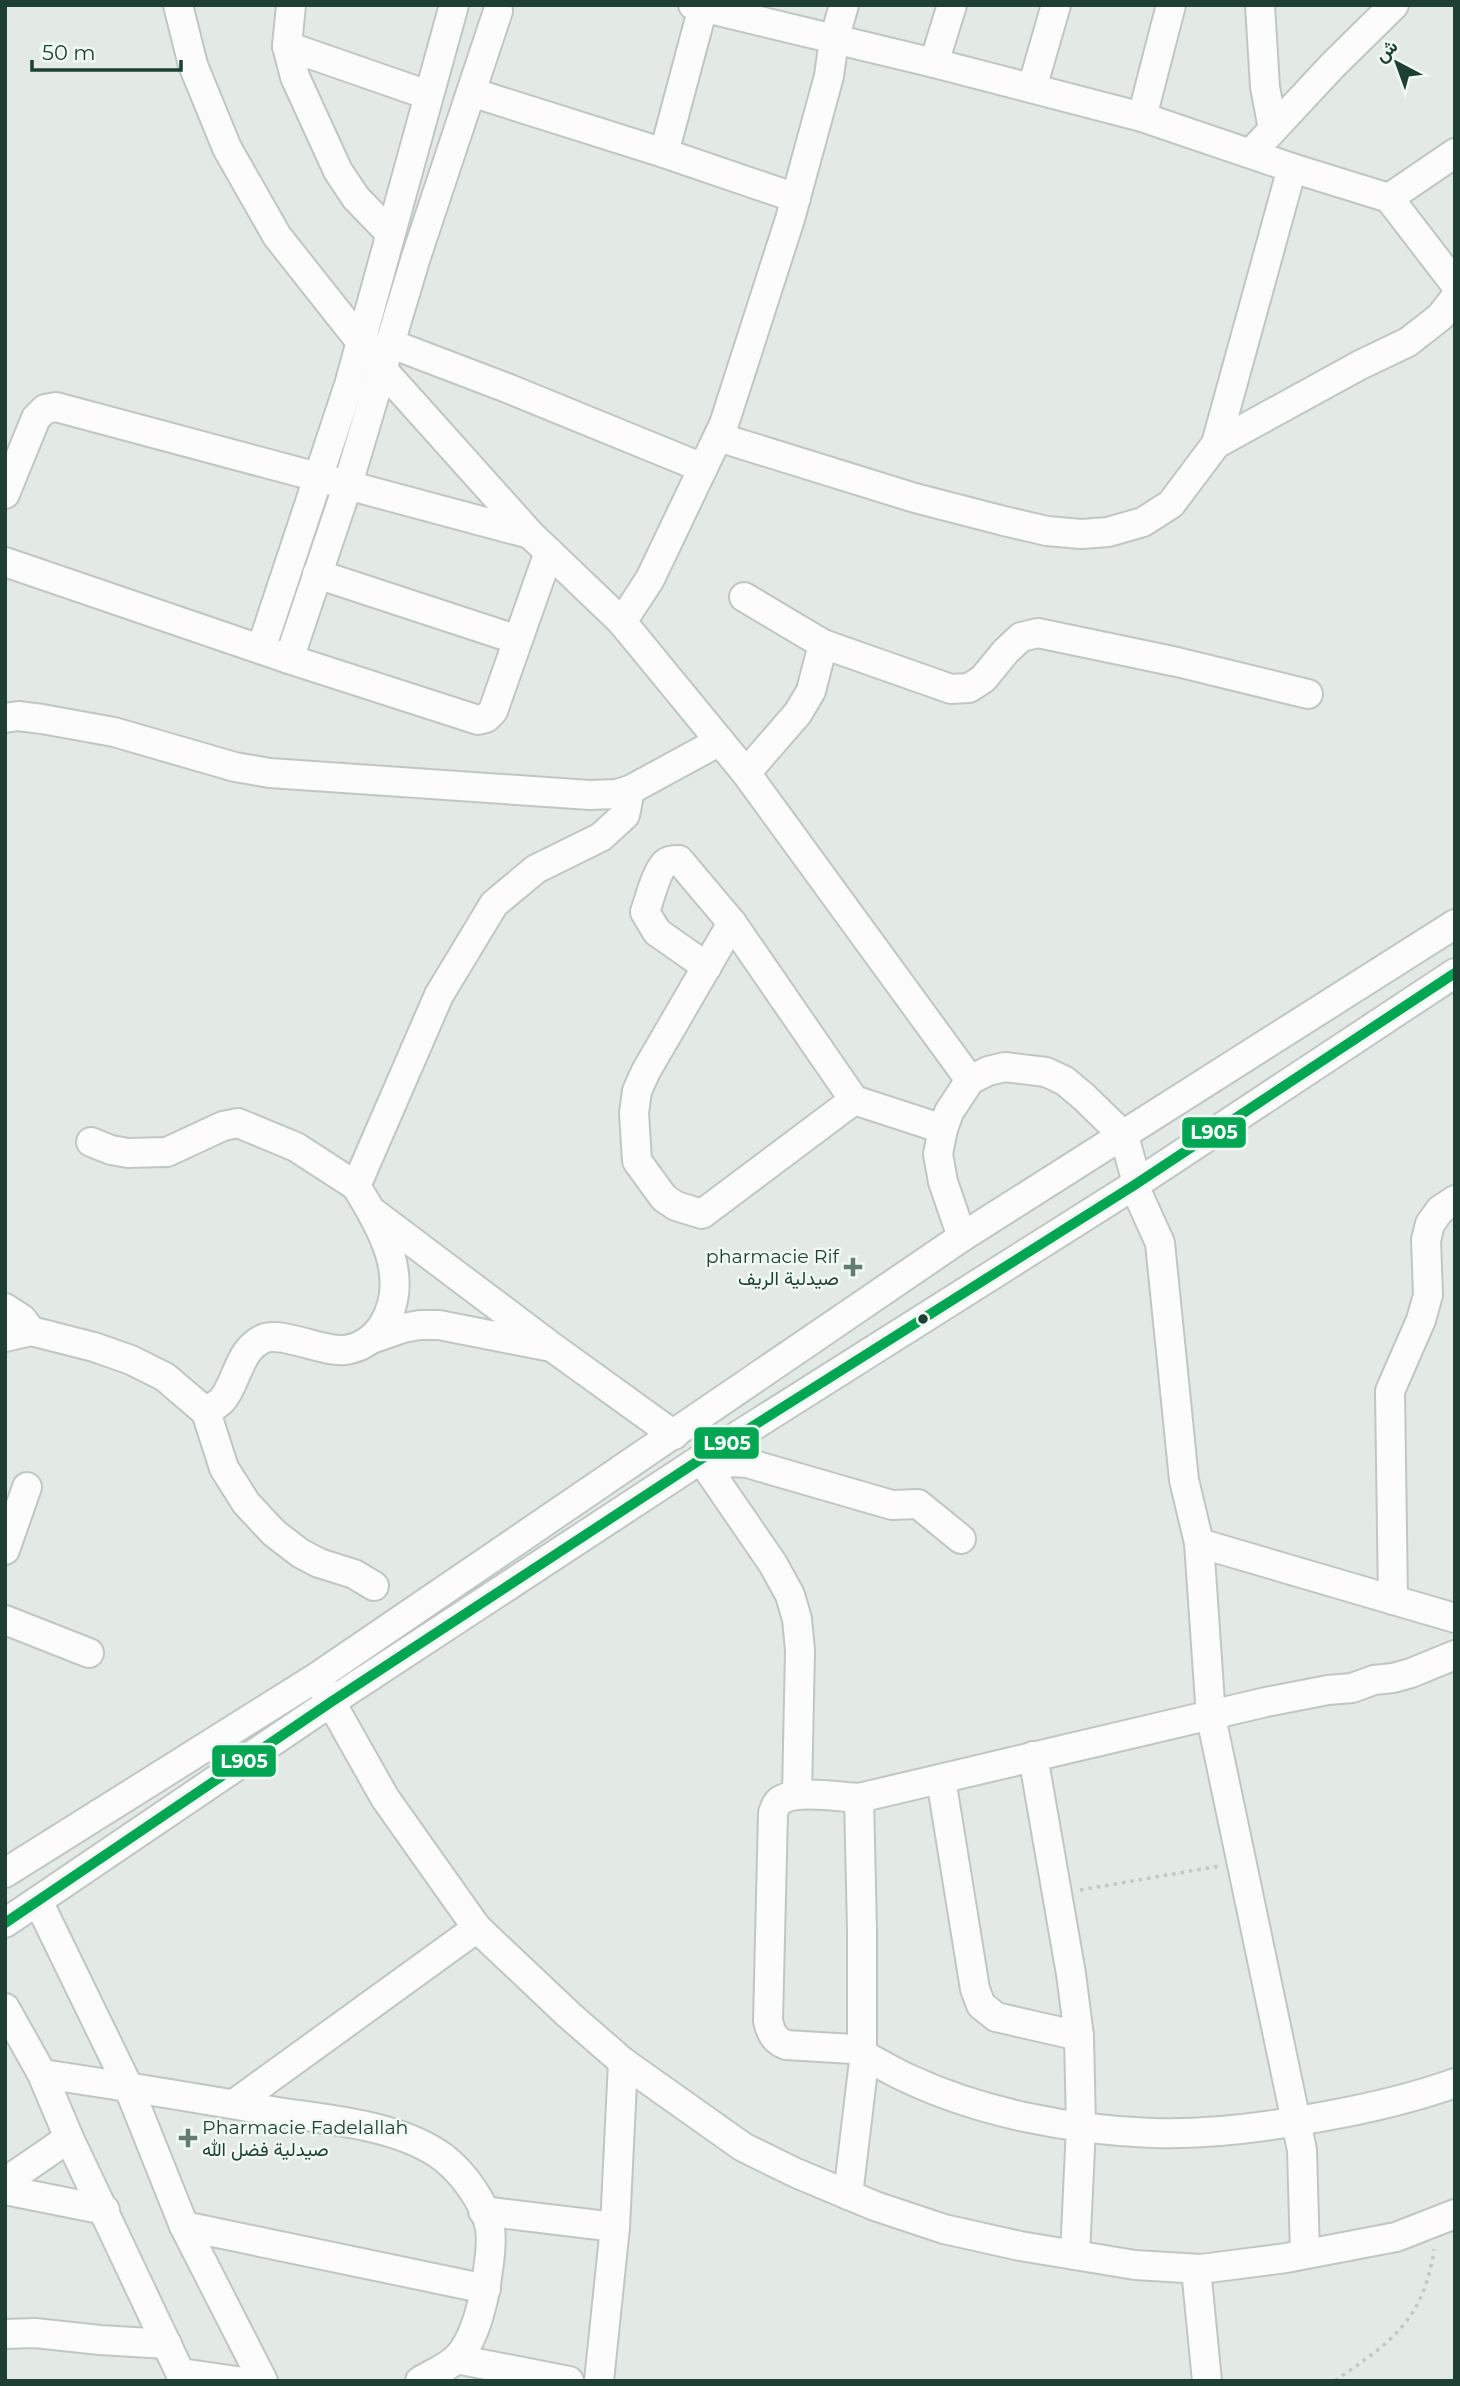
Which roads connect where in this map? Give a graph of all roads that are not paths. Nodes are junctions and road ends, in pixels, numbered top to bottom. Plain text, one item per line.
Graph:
1 (178, 5) edge
2 (291, 5) edge
3 (455, 5) edge
4 (844, 5) edge
5 (951, 5) edge
6 (1056, 5) edge
7 (1171, 5) edge
8 (1260, 5) edge
9 (1394, 5) edge
10 (707, 7) edge
11 (503, 8) edge
12 (834, 40) junction
13 (288, 46) junction
14 (934, 63) junction
15 (1032, 88) junction
16 (471, 92) junction
17 (428, 95) junction
18 (1142, 117) junction
19 (1273, 129) junction
20 (664, 153) junction
21 (1251, 153) junction
22 (1455, 153) edge
23 (1292, 169) junction
24 (796, 198) junction
25 (1389, 198) junction
26 (390, 233) junction
27 (1455, 284) edge
28 (1455, 298) edge
29 (361, 344) junction
30 (386, 357) junction
31 (718, 437) junction
32 (1216, 444) junction
33 (703, 468) junction
34 (319, 479) junction
35 (347, 487) junction
36 (5, 494) edge
37 (540, 543) junction
38 (5, 562) edge
39 (317, 574) junction
40 (744, 597) dead end
41 (622, 622) junction
42 (518, 640) junction
43 (823, 643) junction
44 (261, 649) junction
45 (289, 659) junction
46 (1308, 694) dead end
47 (5, 718) edge
48 (720, 741) junction
49 (746, 773) junction
50 (630, 790) junction
51 (732, 923) junction
52 (1455, 924) edge
53 (708, 967) junction
54 (1455, 973) edge
55 (970, 1080) junction
56 (854, 1100) junction
57 (943, 1129) junction
58 (1124, 1136) junction
59 (91, 1142) dead end
60 (1136, 1184) junction
61 (356, 1186) junction
62 (1455, 1200) edge
63 (372, 1212) junction
64 (962, 1237) junction
65 (5, 1308) edge
66 (18, 1334) edge
67 (374, 1338) junction
68 (552, 1347) junction
69 (206, 1412) junction
70 (674, 1435) junction
71 (704, 1464) junction
72 (27, 1487) dead end
73 (961, 1539) dead end
74 (1199, 1543) junction
75 (5, 1550) edge
76 (374, 1586) dead end
77 (1393, 1600) junction
78 (1455, 1618) edge
79 (5, 1620) edge
80 (89, 1653) dead end
81 (1455, 1655) edge
82 (317, 1677) junction
83 (331, 1702) junction
84 (1211, 1717) junction
85 (251, 1720) junction
86 (267, 1746) junction
87 (1033, 1756) junction
88 (941, 1779) junction
89 (797, 1795) junction
90 (859, 1798) junction
91 (5, 1873) edge
92 (38, 1901) junction
93 (5, 1923) edge
94 (477, 1928) junction
95 (5, 2008) edge
96 (1079, 2036) junction
97 (862, 2054) junction
98 (623, 2062) junction
99 (42, 2074) junction
100 (1455, 2083) edge
101 (128, 2086) junction
102 (234, 2104) junction
103 (1296, 2122) junction
104 (1081, 2127) junction
105 (69, 2138) junction
106 (5, 2182) edge
107 (5, 2190) edge
108 (849, 2195) junction
109 (105, 2210) junction
110 (483, 2211) junction
111 (1449, 2217) edge
112 (184, 2226) junction
113 (615, 2227) junction
114 (1305, 2254) junction
115 (1075, 2255) junction
116 (1196, 2269) junction
117 (486, 2288) junction
118 (5, 2334) edge
119 (167, 2344) junction
120 (456, 2359) junction
121 (183, 2377) edge
122 (237, 2381) edge
123 (263, 2381) edge
124 (420, 2381) edge
125 (569, 2381) edge
126 (599, 2381) edge
127 (1207, 2381) edge

1 - 29 street
2 - 13 street
3 - 11 street
3 - 17 street
4 - 12 street
5 - 14 street
6 - 15 street
7 - 18 street
8 - 19 street
9 - 19 street
10 - 12 street
10 - 20 street
11 - 16 street
12 - 14 street
12 - 24 street
13 - 17 street
13 - 26 street
14 - 15 street
15 - 18 street
16 - 20 street
16 - 30 street
17 - 26 street
18 - 21 street
19 - 21 street
20 - 24 street
21 - 23 street
22 - 25 street
23 - 25 street
23 - 32 street
24 - 31 street
25 - 27 street
26 - 29 street
28 - 32 street
29 - 30 street
29 - 34 street
30 - 33 street
30 - 35 street
30 - 37 street
31 - 32 street
31 - 33 street
33 - 41 street
34 - 35 street
34 - 36 street
34 - 44 street
35 - 37 street
35 - 39 street
37 - 41 street
37 - 42 street
38 - 44 street
39 - 42 street
39 - 45 street
40 - 43 street
41 - 48 street
42 - 45 street
43 - 46 street
43 - 49 street
44 - 45 street
47 - 50 street
48 - 49 street
48 - 50 street
49 - 55 street
50 - 61 street
51 - 53 street
51 - 53 street
51 - 56 street
52 - 58 street
53 - 56 street
54 - 60 street
55 - 57 street
55 - 58 street
56 - 57 street
57 - 64 street
58 - 60 street
58 - 64 street
59 - 61 street
60 - 71 street
60 - 74 street
61 - 63 street
62 - 77 street
63 - 67 street
63 - 68 street
64 - 70 street
65 - 66 street
66 - 69 street
67 - 68 street
67 - 69 street
68 - 70 street
69 - 76 street
70 - 82 street
71 - 73 street
71 - 83 street
71 - 89 street
72 - 75 street
74 - 77 street
74 - 84 street
77 - 78 street
79 - 80 street
81 - 84 street
82 - 83 street
82 - 85 street
83 - 86 street
83 - 94 street
84 - 87 street
84 - 103 street
85 - 86 street
85 - 91 street
86 - 92 street
87 - 88 street
87 - 96 street
88 - 90 street
88 - 96 street
89 - 90 street
89 - 97 street
90 - 97 street
92 - 93 street
92 - 101 street
94 - 98 street
94 - 102 street
95 - 99 street
96 - 104 street
97 - 104 street
97 - 108 street
98 - 108 street
98 - 113 street
99 - 101 street
99 - 105 street
100 - 103 street
101 - 102 street
101 - 112 street
102 - 110 street
103 - 104 street
103 - 114 street
104 - 115 street
105 - 106 street
105 - 109 street
107 - 109 street
108 - 115 street
109 - 119 street
110 - 113 street
110 - 117 street
111 - 114 street
112 - 117 street
112 - 123 street
113 - 126 street
114 - 116 street
115 - 116 street
116 - 127 street
117 - 120 street
118 - 119 street
119 - 121 street
120 - 124 street
120 - 125 street
121 - 122 street

